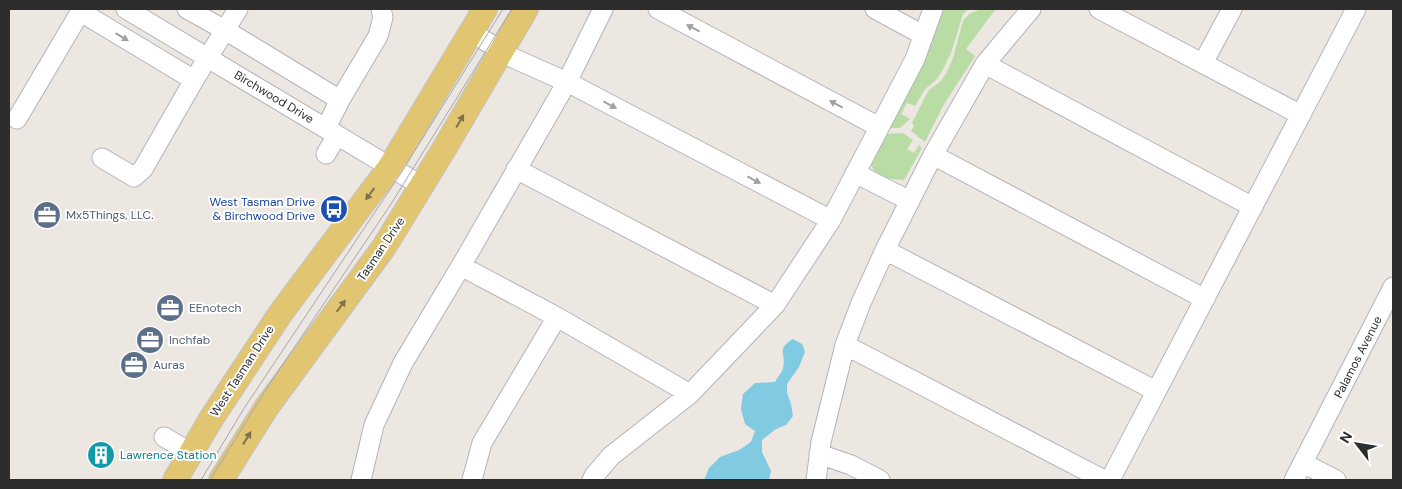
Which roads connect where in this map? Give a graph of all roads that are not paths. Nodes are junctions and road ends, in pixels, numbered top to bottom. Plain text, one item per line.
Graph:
1 (126, 9) edge
2 (188, 9) edge
3 (238, 9) edge
4 (381, 9) edge
5 (485, 9) edge
6 (526, 9) edge
7 (603, 9) edge
8 (658, 9) edge
9 (875, 9) edge
10 (933, 9) edge
11 (1031, 9) edge
12 (1099, 9) edge
13 (1232, 9) edge
14 (1356, 9) edge
15 (82, 10) edge
16 (225, 30) junction
17 (471, 32) junction
18 (923, 34) junction
19 (501, 50) junction
20 (208, 58) junction
21 (985, 64) junction
22 (1203, 64) junction
23 (194, 80) junction
24 (567, 82) junction
25 (340, 100) junction
26 (1300, 114) junction
27 (17, 119) dead end
28 (879, 127) junction
29 (331, 131) junction
30 (326, 154) dead end
31 (933, 155) junction
32 (102, 158) dead end
33 (390, 166) junction
34 (516, 169) junction
35 (855, 173) junction
36 (422, 186) junction
37 (910, 201) junction
38 (1253, 207) junction
39 (831, 220) junction
40 (885, 250) junction
41 (461, 266) junction
42 (1393, 287) edge
43 (1205, 299) junction
44 (775, 305) junction
45 (556, 317) junction
46 (845, 345) junction
47 (1156, 391) junction
48 (690, 394) junction
49 (164, 437) dead end
50 (191, 452) junction
51 (819, 454) junction
52 (1303, 463) junction
53 (175, 480) edge
54 (222, 480) edge
55 (361, 480) edge
56 (472, 480) edge
57 (592, 480) edge
58 (816, 480) edge
59 (880, 480) edge
60 (1104, 480) edge
61 (1110, 480) edge
62 (1294, 480) edge
63 (1336, 480) edge

1 - 20 street, Birchwood Drive
2 - 16 street
3 - 16 street
4 - 25 street
5 - 17 main road
6 - 19 main road, Tasman Drive
7 - 24 street
28 -> 8 street
9 - 18 street
10 - 18 street
11 - 21 street
12 - 22 street
13 - 22 street
14 - 26 street
15 -> 23 street
15 - 27 street
16 - 20 street
16 - 25 street
17 - 19 street
17 - 33 main road
18 - 28 street
19 - 24 street
36 -> 19 main road, Tasman Drive
20 - 23 street
20 - 29 street, Birchwood Drive
21 - 31 street
21 - 38 street
22 - 26 street
23 - 32 street
24 - 34 street
24 -> 39 street
25 - 29 street
26 - 38 street
28 - 35 street
29 - 30 street
29 - 33 street, Birchwood Drive
31 - 37 street
31 - 43 street
33 - 36 street, Birchwood Drive
33 -> 50 main road, West Tasman Drive
34 - 41 street
34 - 44 street
35 - 37 street
35 - 39 street
54 -> 36 main road, Tasman Drive
37 - 40 street
38 - 43 street
39 - 44 street
40 - 46 street
40 - 47 street
41 - 45 street
41 - 55 street
42 - 52 street, Palamos Avenue
43 - 47 street
44 - 48 street
45 - 48 street
45 - 56 street
46 - 51 street
46 - 60 street
47 - 61 street
48 - 57 street
49 - 50 street
50 - 53 main road
51 - 58 street
51 - 59 street
52 - 62 street, Palamos Avenue
52 - 63 street

